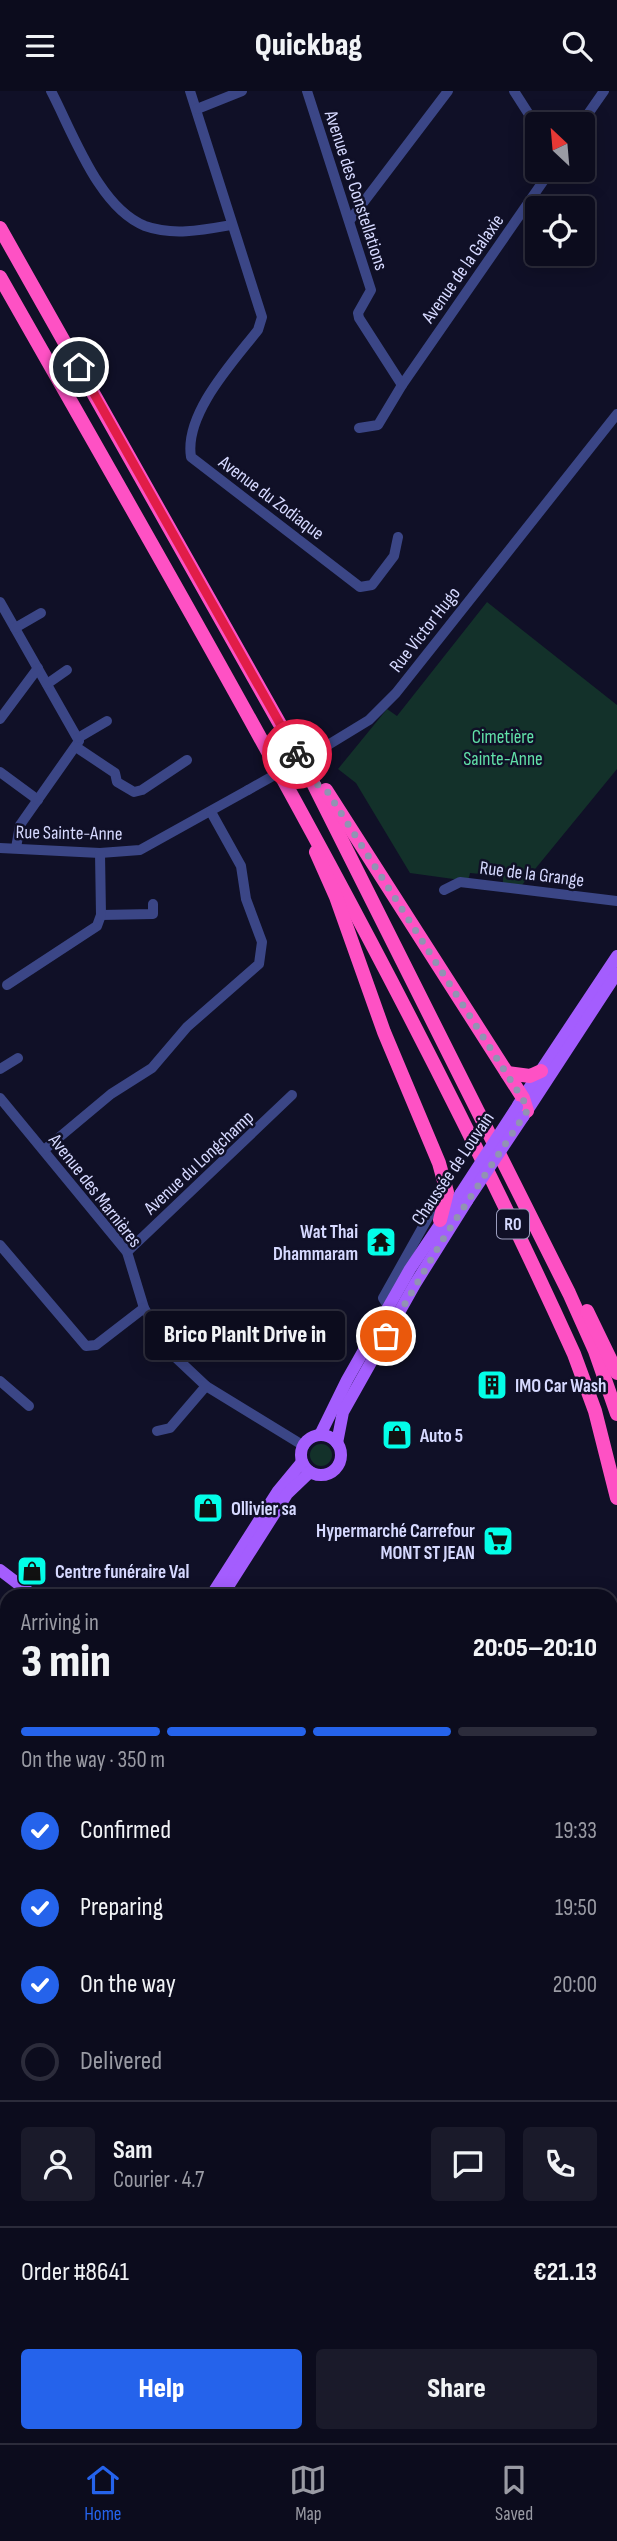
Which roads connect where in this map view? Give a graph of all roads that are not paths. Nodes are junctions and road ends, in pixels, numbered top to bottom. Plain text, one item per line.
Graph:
1 (51, 91) edge
2 (190, 91) edge
3 (243, 91) edge
4 (307, 91) edge
5 (449, 91) edge
6 (514, 91) edge
7 (604, 91) edge
8 (197, 109) junction
9 (527, 112) edge
10 (590, 112) edge
11 (543, 182) edge
12 (350, 220) junction
13 (231, 225) junction
14 (0, 228) edge
15 (0, 277) edge
16 (402, 385) junction
17 (617, 414) edge
18 (359, 428) dead end
19 (398, 537) dead end
20 (0, 603) edge
21 (41, 613) dead end
22 (15, 628) junction
23 (38, 668) junction
24 (67, 670) dead end
25 (47, 684) junction
26 (0, 719) edge
27 (107, 721) dead end
28 (77, 743) junction
29 (187, 760) dead end
30 (0, 772) edge
31 (312, 781) junction
32 (38, 800) junction
33 (211, 812) junction
34 (312, 827) junction
35 (0, 848) edge
36 (16, 848) junction
37 (100, 853) junction
38 (444, 890) dead end
39 (617, 901) edge
40 (153, 904) dead end
41 (101, 915) junction
42 (617, 956) edge
43 (617, 973) edge
44 (7, 985) dead end
45 (18, 1058) dead end
46 (0, 1069) edge
47 (541, 1071) junction
48 (507, 1073) junction
49 (292, 1095) dead end
50 (0, 1098) edge
51 (522, 1108) junction
52 (44, 1150) junction
53 (464, 1197) junction
54 (439, 1198) dead end
55 (440, 1220) junction
56 (0, 1245) edge
57 (127, 1252) junction
58 (406, 1264) junction
59 (415, 1284) junction
60 (569, 1293) junction
61 (144, 1308) junction
62 (372, 1335) junction
63 (617, 1373) edge
64 (361, 1380) junction
65 (0, 1381) edge
66 (206, 1386) junction
67 (29, 1406) dead end
68 (617, 1414) edge
69 (157, 1431) dead end
70 (320, 1435) junction
71 (337, 1443) junction
72 (304, 1446) junction
73 (306, 1467) junction
74 (617, 1498) edge
75 (0, 1570) edge
76 (25, 1589) edge
77 (215, 1589) edge
78 (226, 1589) edge

1 - 13 street
2 - 8 street, Avenue du Zodiaque
3 - 8 street
4 - 12 street, Avenue des Constellations
5 - 12 street
6 - 9 street
7 - 10 street
8 - 13 street, Avenue du Zodiaque
11 - 16 street, Avenue de la Galaxie
12 - 16 street, Avenue des Constellations
13 - 19 street, Avenue du Zodiaque
14 - 31 highway, R0
15 - 34 highway, R0
16 - 18 street
17 - 33 street, Rue Victor Hugo, bridge
20 - 22 street
21 - 22 street
22 - 23 street
23 - 25 street
23 - 26 street
24 - 25 street
25 - 28 street
27 - 28 street
28 - 29 street
28 - 32 street
30 - 32 street
31 - 48 highway
31 - 60 highway, R0
32 - 36 street
33 - 37 street, Rue Sainte-Anne
33 - 52 street
34 - 55 highway
34 - 74 highway, R0
35 - 36 street, Rue Sainte-Anne
36 - 37 street, Rue Sainte-Anne
37 - 41 street
38 - 39 street, Rue de la Grange
40 - 41 street
41 - 44 street
42 - 47 main road, Chaussée de Louvain
43 - 51 main road, Chaussée de Louvain
45 - 46 street
47 - 48 highway
47 - 51 main road, Chaussée de Louvain
48 - 51 highway
49 - 57 street, Avenue du Longchamp
50 - 52 street, Avenue des Marnières
51 - 53 main road, Chaussée de Louvain, bridge
52 - 57 street, Avenue des Marnières
53 - 55 main road, Chaussée de Louvain
53 - 59 main road, Chaussée de Louvain
54 - 58 street
55 - 58 main road, Chaussée de Louvain
56 - 61 street
57 - 61 street, Avenue des Marnières
58 - 59 street
58 - 62 main road, Chaussée de Louvain
59 - 64 main road, Chaussée de Louvain
60 - 63 highway
60 - 68 highway, R0
61 - 66 street, Avenue des Marnières
62 - 64 main road, Chaussée de Louvain
62 - 70 main road, Chaussée de Louvain
64 - 71 main road, Chaussée de Louvain
65 - 67 street
66 - 69 street
66 - 72 street, Avenue des Marnières
70 - 71 main road
70 - 72 main road
71 - 73 main road
72 - 73 main road
73 - 77 main road
73 - 78 main road
75 - 76 main road

